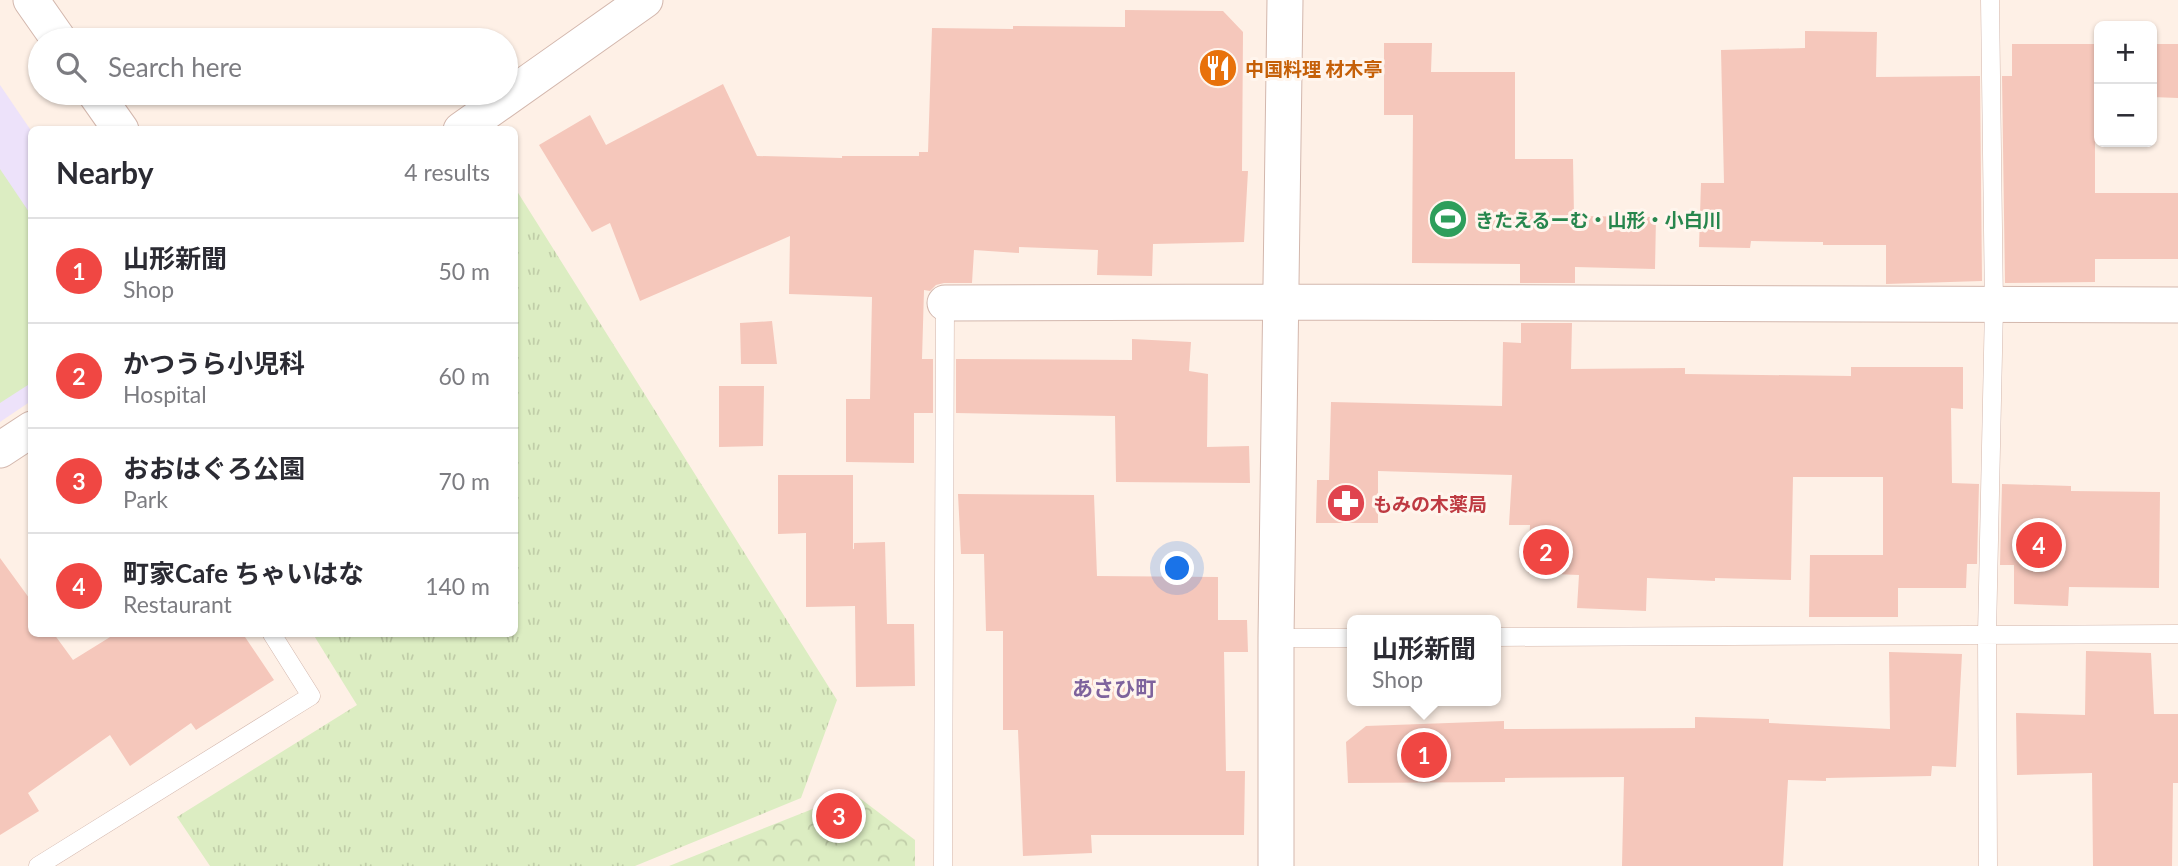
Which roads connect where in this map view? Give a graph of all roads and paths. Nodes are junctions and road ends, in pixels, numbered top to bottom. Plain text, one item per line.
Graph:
1 (31, 0) edge
2 (645, 0) edge
3 (1285, 0) edge
4 (1990, 0) edge
5 (51, 28) edge
6 (518, 90) edge
7 (103, 105) edge
8 (496, 105) edge
9 (118, 126) edge
10 (467, 126) edge
11 (1281, 302) junction
12 (945, 303) joint
13 (2178, 305) edge
14 (1994, 306) junction
15 (28, 432) edge
16 (0, 450) edge
17 (1987, 634) junction
18 (2178, 634) edge
19 (274, 637) edge
20 (1501, 637) edge
21 (1276, 638) junction
22 (1347, 638) edge
23 (37, 866) edge
24 (943, 866) edge
25 (1276, 866) edge
26 (1988, 866) edge

1 - 5 street
2 - 6 street
3 - 11 street
4 - 14 lane
7 - 9 street
8 - 10 street
11 - 12 street
11 - 14 street
11 - 21 street
12 - 24 lane
13 - 14 street
14 - 17 lane
15 - 16 street
17 - 18 lane
17 - 20 lane
17 - 26 lane
19 - 23 lane
21 - 22 lane
21 - 25 street

